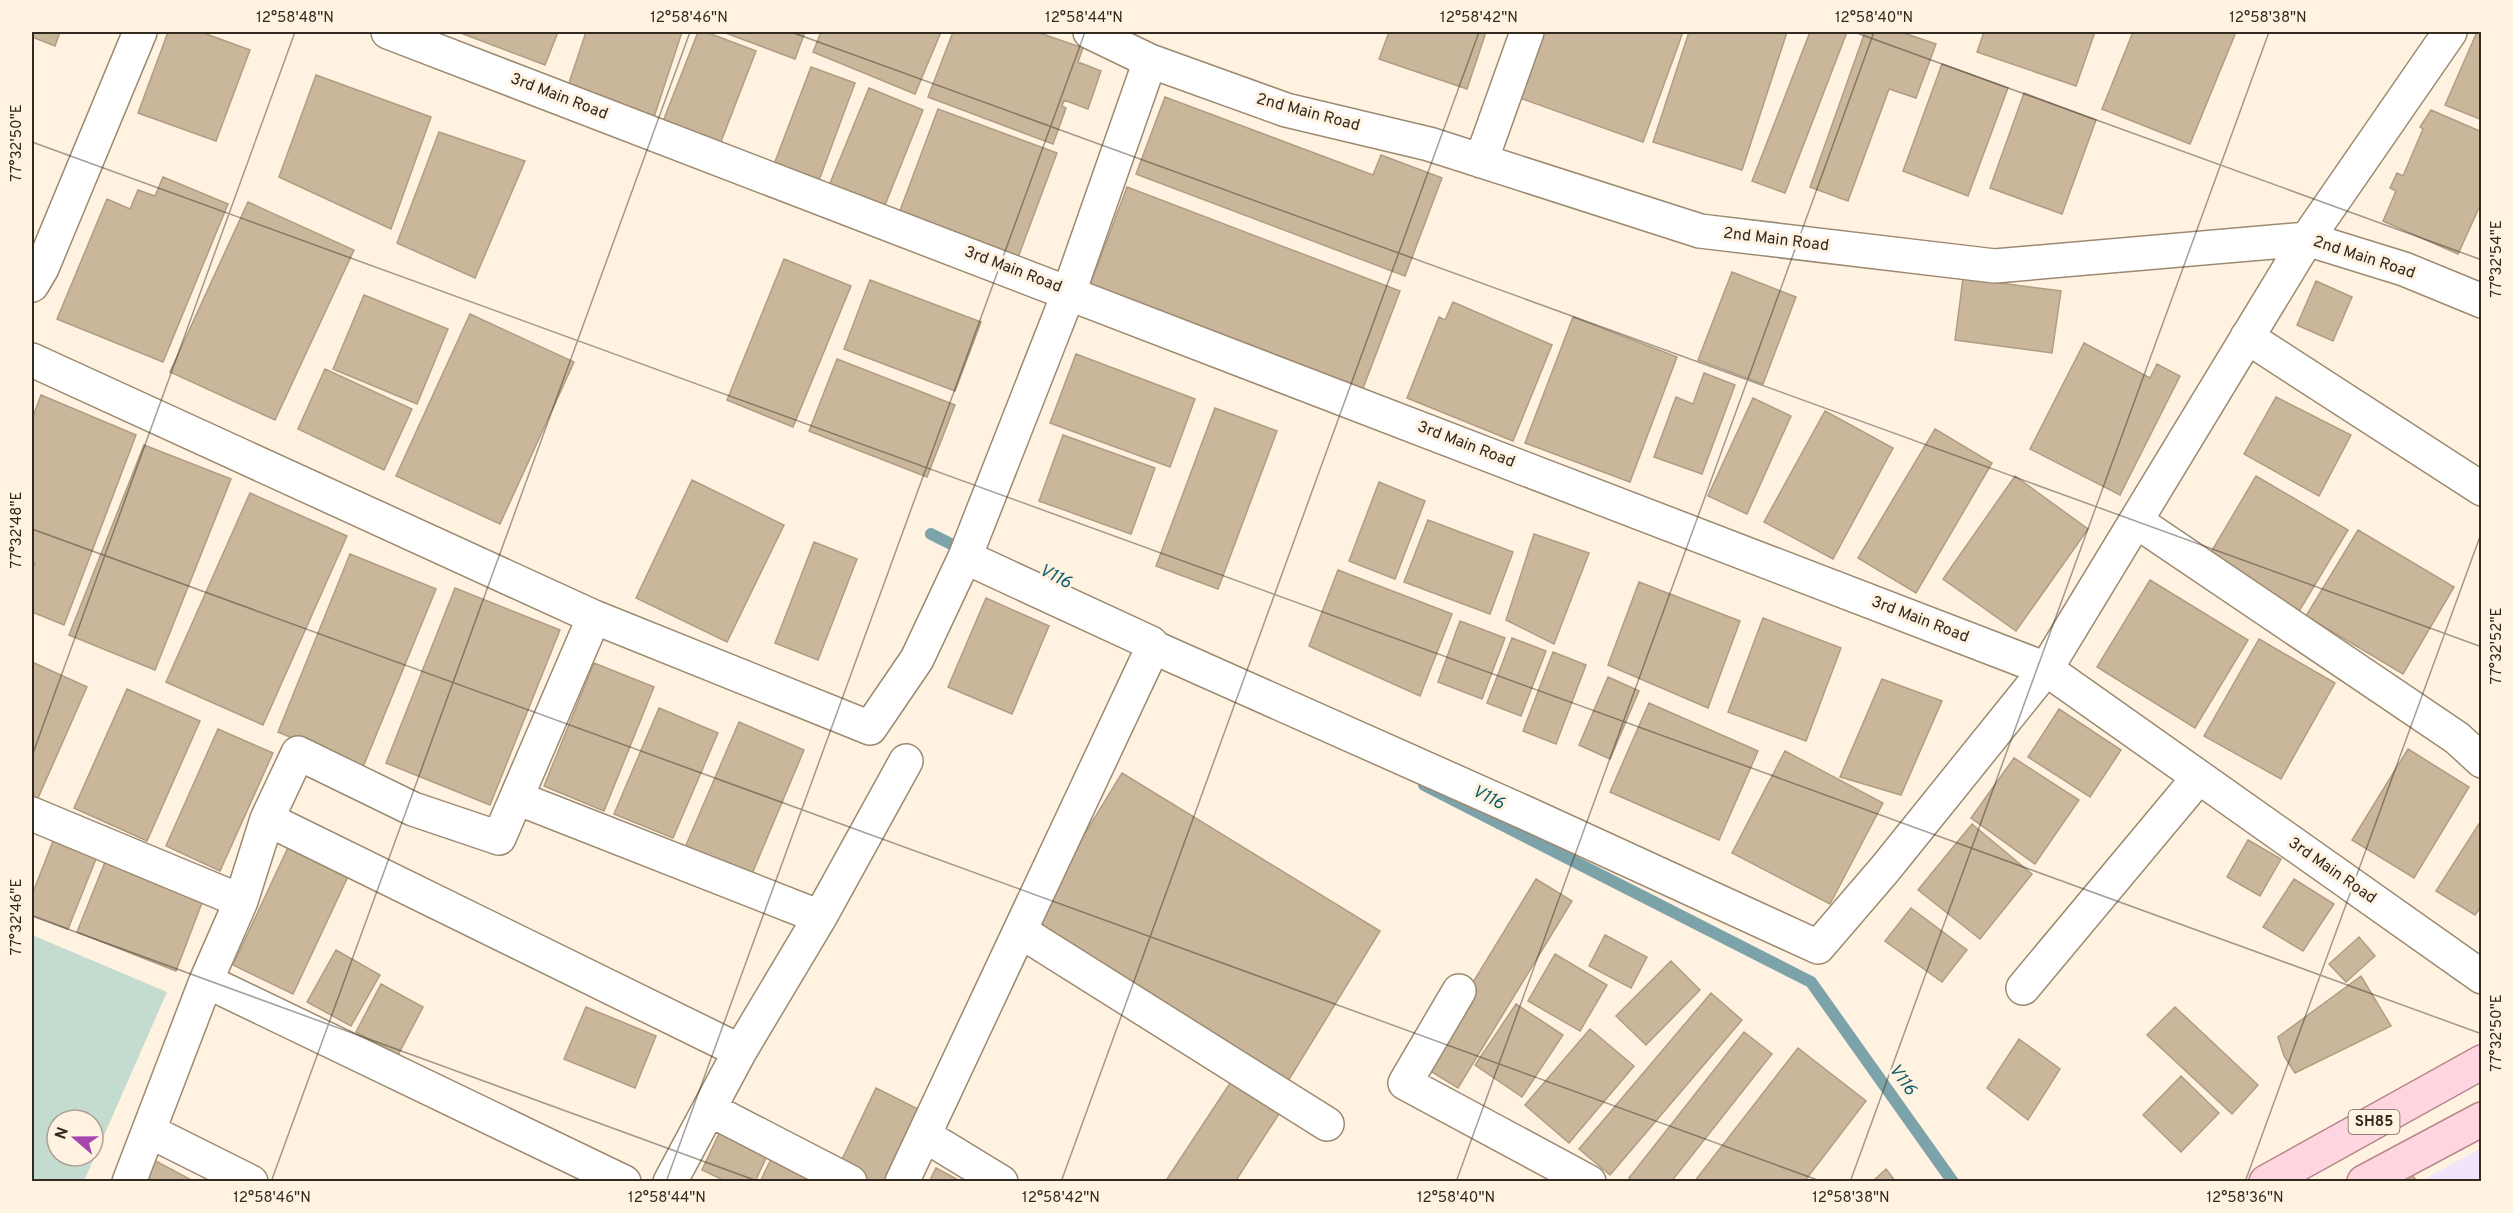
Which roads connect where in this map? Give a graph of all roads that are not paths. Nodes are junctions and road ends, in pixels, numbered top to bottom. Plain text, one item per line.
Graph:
1 (140, 32) edge
2 (388, 32) edge
3 (1090, 32) edge
4 (1527, 32) edge
5 (2450, 32) edge
6 (1150, 61) junction
7 (1481, 161) junction
8 (2307, 239) junction
9 (35, 272) edge
10 (1070, 292) junction
11 (2481, 301) edge
12 (2247, 337) junction
13 (32, 360) edge
14 (2481, 489) edge
15 (2136, 521) junction
16 (967, 558) junction
17 (594, 617) junction
18 (1152, 645) junction
19 (2046, 669) junction
20 (2481, 761) edge
21 (906, 762) dead end
22 (2199, 777) junction
23 (517, 798) junction
24 (32, 814) edge
25 (267, 819) junction
26 (241, 901) junction
27 (820, 917) junction
28 (1020, 931) junction
29 (2481, 977) edge
30 (206, 981) junction
31 (2023, 988) dead end
32 (1459, 991) dead end
33 (741, 1051) junction
34 (2481, 1062) edge
35 (709, 1109) junction
36 (2481, 1119) edge
37 (1327, 1124) dead end
38 (151, 1132) junction
39 (924, 1135) junction
40 (129, 1182) edge
41 (251, 1182) edge
42 (624, 1182) edge
43 (670, 1182) edge
44 (850, 1182) edge
45 (902, 1182) edge
46 (1001, 1182) edge
47 (1589, 1182) edge
48 (2266, 1182) edge
49 (2364, 1182) edge

1 - 9 street
2 - 10 street, 3rd Main Road
3 - 6 street, 2nd Main Road
4 - 7 street
5 - 8 street
6 - 7 street, 2nd Main Road
6 - 10 street
7 - 8 street, 2nd Main Road
8 - 11 street, 2nd Main Road
8 - 12 street
10 - 16 street
10 - 19 street, 3rd Main Road
12 - 14 street
12 - 15 street
13 - 17 street
15 - 19 street
15 - 20 street
16 - 17 street
16 - 18 street
17 - 23 street
18 - 19 street
18 - 28 street
19 - 22 street, 3rd Main Road
21 - 27 street
22 - 29 street, 3rd Main Road
22 - 31 street
23 - 25 street
23 - 27 street
24 - 26 street
25 - 26 street
25 - 33 street
26 - 30 street
27 - 33 street
28 - 37 street
28 - 39 street
30 - 38 street
30 - 42 street
32 - 47 street
33 - 35 street
34 - 48 main road, SH85
35 - 43 street
35 - 44 street
36 - 49 main road
38 - 40 street
38 - 41 street
39 - 45 street
39 - 46 street

